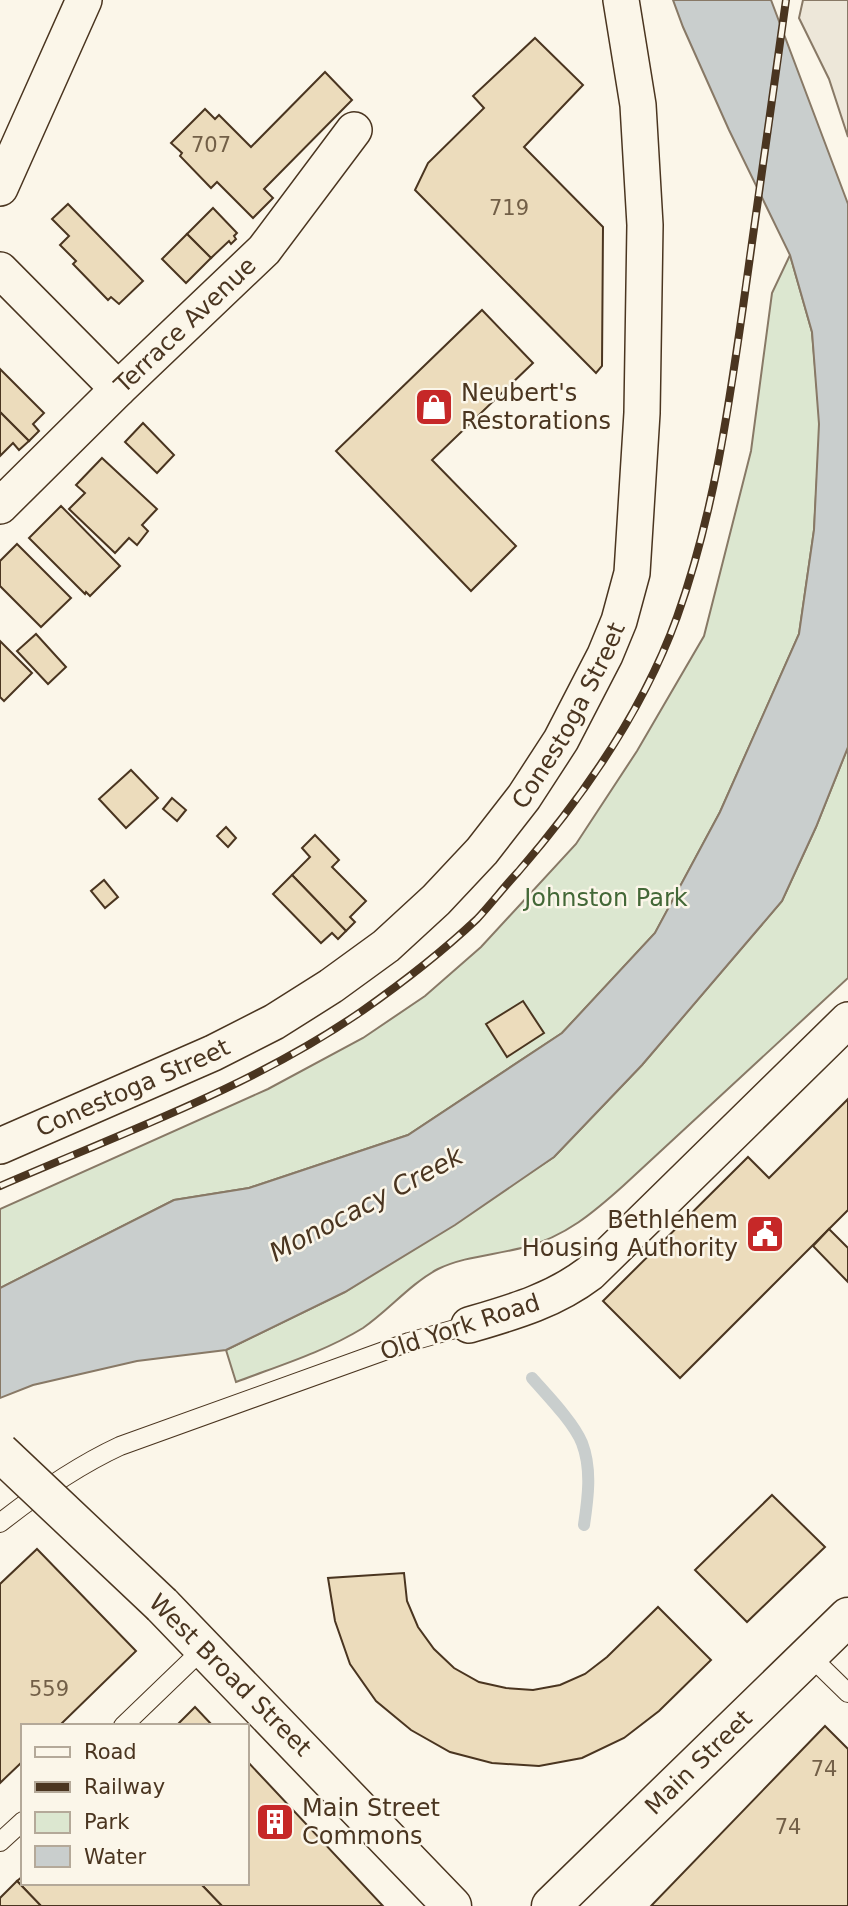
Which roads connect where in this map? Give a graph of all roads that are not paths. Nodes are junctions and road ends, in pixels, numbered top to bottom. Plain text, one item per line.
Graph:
1 (84, 0) edge
2 (621, 0) edge
3 (354, 130) dead end
4 (0, 188) edge
5 (0, 270) edge
6 (118, 388) junction
7 (0, 506) edge
8 (848, 1020) edge
9 (0, 1146) edge
10 (469, 1325) joint
11 (0, 1452) edge
12 (0, 1523) edge
13 (848, 1617) edge
14 (204, 1648) junction
15 (809, 1655) junction
16 (848, 1693) edge
17 (125, 1724) edge
18 (21, 1823) edge
19 (0, 1842) edge
20 (452, 1906) edge
21 (551, 1906) edge

1 - 4 street
2 - 9 street, Conestoga Street
3 - 6 street, Terrace Avenue
5 - 6 street
6 - 7 street, Terrace Avenue
8 - 10 street, Old York Road
10 - 12 lane, Old York Road
11 - 14 main road, West Broad Street, bridge
13 - 15 main road, Main Street
14 - 17 lane
14 - 20 main road, West Broad Street
15 - 16 lane
15 - 21 main road, Main Street
18 - 19 lane

